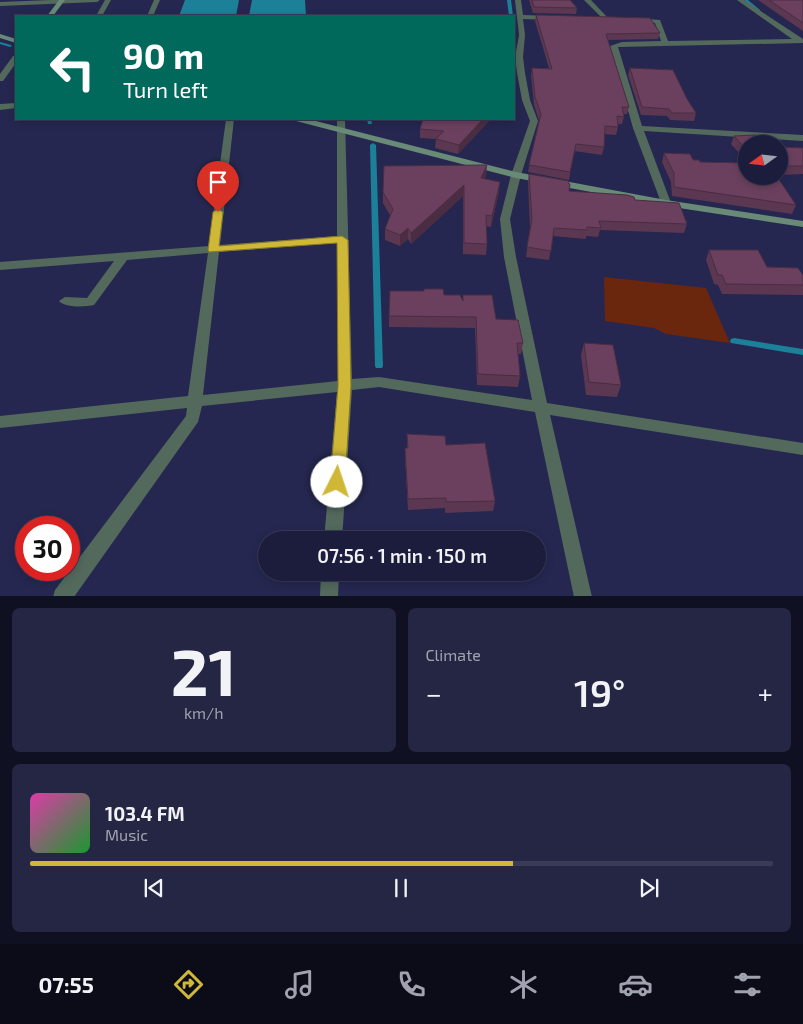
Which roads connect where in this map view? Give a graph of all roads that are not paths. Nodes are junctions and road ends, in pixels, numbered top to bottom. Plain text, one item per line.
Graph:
1 (97, 0) edge
2 (108, 0) edge
3 (157, 0) edge
4 (518, 0) edge
5 (587, 0) edge
6 (740, 0) edge
7 (62, 1) edge
8 (0, 4) edge
9 (51, 15) edge
10 (100, 15) edge
11 (150, 15) edge
12 (521, 17) junction
13 (559, 18) edge
14 (597, 19) edge
15 (606, 19) junction
16 (615, 20) edge
17 (624, 20) edge
18 (0, 36) edge
19 (518, 36) edge
20 (15, 40) edge
21 (802, 42) edge
22 (665, 44) junction
23 (15, 59) edge
24 (0, 80) edge
25 (15, 106) edge
26 (0, 107) edge
27 (230, 120) edge
28 (308, 120) edge
29 (342, 124) edge
30 (637, 128) junction
31 (803, 138) edge
32 (516, 175) junction
33 (666, 203) junction
34 (803, 224) edge
35 (342, 240) junction
36 (213, 250) junction
37 (123, 257) junction
38 (0, 266) edge
39 (65, 301) dead end
40 (345, 386) junction
41 (196, 402) junction
42 (541, 407) junction
43 (0, 422) edge
44 (803, 449) edge
45 (334, 531) edge
46 (330, 581) edge
47 (62, 596) edge
48 (329, 596) edge
49 (583, 596) edge

1 - 7 street
2 - 10 street
3 - 11 street
4 - 12 street
5 - 15 street
6 - 21 street
7 - 8 street
7 - 9 street
12 - 13 street
12 - 19 street
14 - 15 street
15 - 16 street
17 - 22 street
18 - 20 street
19 - 32 street
21 - 22 street
22 - 30 street
23 - 24 street
25 - 26 street
27 - 36 street
28 - 29 street
29 - 32 street
29 - 35 street
30 - 31 street
30 - 33 street
32 - 33 street
32 - 42 street
33 - 34 street
35 - 36 street
35 - 40 street
36 - 37 street
36 - 41 street
37 - 38 street
37 - 39 street
40 - 41 street
40 - 42 street
40 - 45 street
41 - 43 street
41 - 47 street
42 - 44 street
42 - 49 street
46 - 48 street

